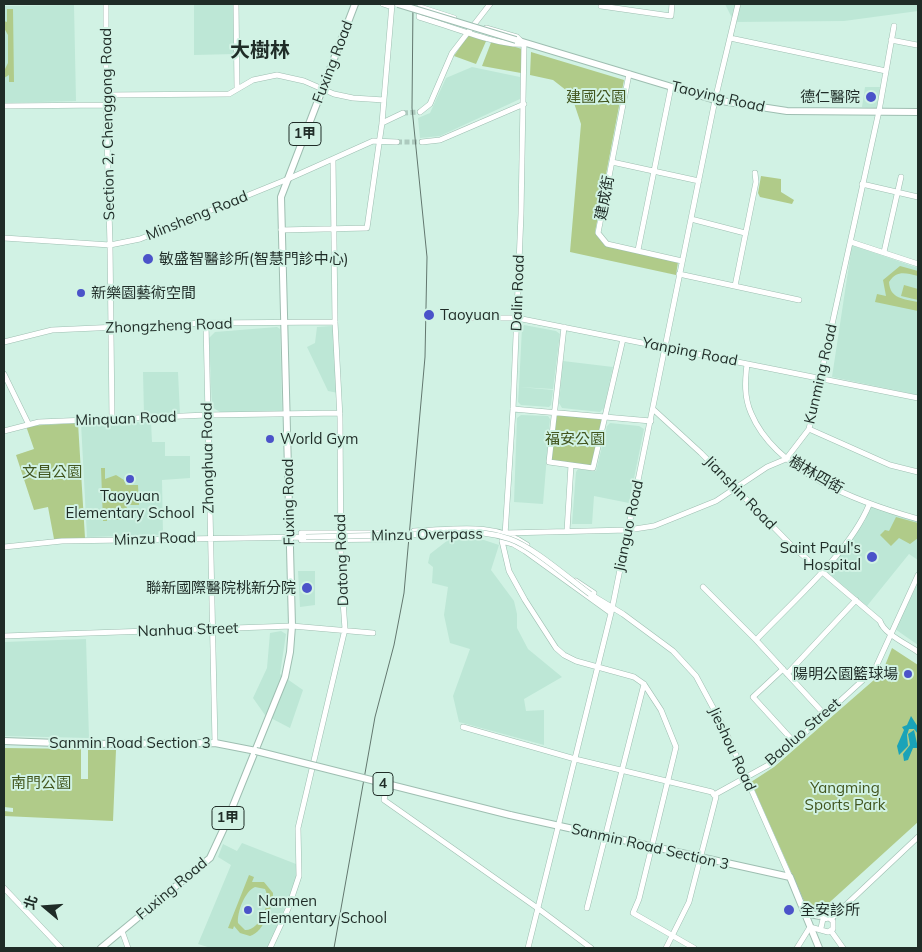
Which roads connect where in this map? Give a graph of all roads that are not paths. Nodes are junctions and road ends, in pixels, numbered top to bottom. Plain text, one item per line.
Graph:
1 (106, 4) edge
2 (236, 4) edge
3 (355, 4) edge
4 (384, 4) edge
5 (490, 4) edge
6 (672, 4) edge
7 (738, 4) edge
8 (394, 5) edge
9 (420, 5) edge
10 (601, 6) dead end
11 (464, 21) junction
12 (474, 24) junction
13 (894, 26) dead end
14 (461, 30) junction
15 (468, 32) junction
16 (730, 38) junction
17 (891, 40) junction
18 (524, 44) junction
19 (917, 45) edge
20 (886, 71) junction
21 (629, 74) junction
22 (672, 87) junction
23 (237, 89) junction
24 (323, 89) junction
25 (106, 95) junction
26 (384, 100) junction
27 (716, 100) junction
28 (524, 104) junction
29 (106, 105) junction
30 (4, 106) edge
31 (879, 111) junction
32 (420, 112) dead end
33 (918, 112) edge
34 (403, 113) tunnel mouth
35 (382, 124) junction
36 (380, 141) junction
37 (397, 142) tunnel mouth
38 (422, 142) tunnel mouth
39 (333, 160) junction
40 (612, 162) junction
41 (654, 170) junction
42 (755, 173) dead end
43 (901, 177) dead end
44 (288, 180) junction
45 (699, 181) junction
46 (862, 184) junction
47 (897, 192) junction
48 (918, 197) edge
49 (691, 220) junction
50 (334, 229) junction
51 (281, 230) junction
52 (745, 233) junction
53 (4, 238) edge
54 (851, 242) junction
55 (110, 245) junction
56 (638, 250) junction
57 (884, 252) junction
58 (682, 261) junction
59 (918, 264) edge
60 (679, 274) junction
61 (735, 286) junction
62 (799, 300) dead end
63 (460, 318) dead end
64 (517, 318) junction
65 (283, 322) junction
66 (335, 322) junction
67 (206, 323) junction
68 (564, 327) junction
69 (111, 328) junction
70 (623, 339) junction
71 (4, 342) edge
72 (666, 347) junction
73 (747, 364) junction
74 (4, 374) edge
75 (820, 377) junction
76 (918, 398) edge
77 (513, 409) junction
78 (654, 410) junction
79 (554, 412) junction
80 (340, 414) junction
81 (207, 415) junction
82 (288, 415) junction
83 (605, 417) junction
84 (112, 419) junction
85 (651, 421) junction
86 (28, 423) junction
87 (809, 428) junction
88 (4, 431) edge
89 (786, 459) junction
90 (571, 465) junction
91 (918, 472) edge
92 (736, 488) junction
93 (869, 505) junction
94 (918, 519) edge
95 (628, 530) junction
96 (414, 531) dead end
97 (388, 532) dead end
98 (567, 532) junction
99 (506, 533) junction
100 (340, 536) junction
101 (291, 537) junction
102 (306, 537) joint
103 (210, 538) junction
104 (390, 539) dead end
105 (502, 541) junction
106 (4, 547) edge
107 (822, 572) junction
108 (918, 575) edge
109 (703, 587) dead end
110 (590, 594) joint
111 (856, 600) junction
112 (612, 609) junction
113 (292, 626) junction
114 (212, 629) junction
115 (345, 629) junction
116 (373, 633) dead end
117 (891, 633) junction
118 (4, 636) edge
119 (756, 640) junction
120 (918, 652) edge
121 (598, 666) junction
122 (785, 671) junction
123 (644, 684) junction
124 (825, 715) junction
125 (463, 728) dead end
126 (4, 741) edge
127 (794, 742) junction
128 (215, 743) junction
129 (256, 751) junction
130 (574, 758) junction
131 (622, 770) junction
132 (746, 778) junction
133 (667, 782) junction
134 (386, 790) tunnel mouth
135 (714, 794) junction
136 (558, 826) junction
137 (605, 837) junction
138 (918, 837) edge
139 (650, 848) junction
140 (700, 859) junction
141 (790, 877) junction
142 (4, 888) edge
143 (536, 907) junction
144 (587, 908) dead end
145 (804, 910) junction
146 (834, 916) junction
147 (810, 927) junction
148 (821, 928) junction
149 (831, 931) junction
150 (122, 932) junction
151 (673, 936) junction
152 (61, 948) edge
153 (102, 948) edge
154 (128, 948) edge
155 (270, 948) edge
156 (528, 948) edge
157 (590, 948) edge
158 (666, 948) edge
159 (694, 948) edge
160 (797, 948) edge
161 (819, 948) edge
162 (843, 948) edge

1 - 25 street, Section 2, Chenggong Road
2 - 23 street
3 - 24 main road, Fuxing Road / 1甲
4 - 8 street
5 - 12 street
6 - 10 street
7 - 16 street, Jianguo Road
8 - 18 main road, Taoying Road, bridge
8 - 26 street
9 - 11 street, Taoying Road
9 - 14 street, Taoying Road
11 - 12 street, Taoying Road
11 - 14 street
12 - 15 street
12 - 18 street, Taoying Road
13 - 17 street, Kunming Road
14 - 15 street, Taoying Road
15 - 18 street, Taoying Road
15 - 32 street
16 - 20 street
16 - 27 street, Jianguo Road
17 - 19 street
17 - 20 street, Kunming Road
18 - 21 main road, Taoying Road
18 - 28 street, Dalin Road
20 - 31 street, Kunming Road
21 - 22 main road, Taoying Road
21 - 40 street, 建成街
22 - 27 main road, Taoying Road
22 - 41 street
23 - 24 street
23 - 25 street
24 - 26 street
24 - 44 main road, Fuxing Road / 1甲
25 - 29 street, Section 2, Chenggong Road
26 - 35 street
27 - 31 main road, Taoying Road
27 - 45 street, Jianguo Road
28 - 38 street
28 - 64 street, Dalin Road
29 - 30 street
29 - 55 street, Section 2, Chenggong Road
31 - 33 main road, Taoying Road
31 - 46 street, Kunming Road
34 - 35 street
35 - 36 street
36 - 37 street
36 - 39 street, Minsheng Road
36 - 50 street
39 - 44 street, Minsheng Road
39 - 50 street, Datong Road
40 - 41 street
40 - 56 street, 建成街
41 - 45 street
41 - 56 street
42 - 52 street
43 - 47 street
44 - 51 main road, Fuxing Road / 1甲
44 - 55 street, Minsheng Road
45 - 49 street, Jianguo Road
46 - 47 street
46 - 54 street, Kunming Road
47 - 48 street
47 - 57 street
49 - 52 street
49 - 58 street, Jianguo Road
50 - 51 street
50 - 66 street, Datong Road
51 - 65 main road, Fuxing Road / 1甲
52 - 61 street
53 - 55 street, Minsheng Road
54 - 57 street
54 - 75 street, Kunming Road
55 - 69 street, Section 2, Chenggong Road
56 - 58 street, 建成街
57 - 59 street
58 - 60 street, Jianguo Road
60 - 61 street
60 - 72 street, Jianguo Road
61 - 62 street
63 - 64 street, Yanping Road
64 - 68 street, Yanping Road
64 - 77 street, Dalin Road
65 - 66 street, Zhongzheng Road
65 - 67 street, Zhongzheng Road
65 - 82 main road, Fuxing Road / 1甲
66 - 80 street, Datong Road
67 - 69 street, Zhongzheng Road
67 - 81 street, Zhonghua Road
68 - 70 street, Yanping Road
68 - 79 street
69 - 71 street, Zhongzheng Road
69 - 84 street, Section 2, Chenggong Road
70 - 72 street, Yanping Road
70 - 83 street
72 - 73 street, Yanping Road
72 - 78 street, Jianguo Road
73 - 75 street, Yanping Road
73 - 89 street, 樹林四街
74 - 86 street
75 - 76 street, Yanping Road
75 - 87 street, Kunming Road
77 - 79 street
77 - 99 street, Dalin Road
78 - 85 street, Jianguo Road
78 - 92 street, Jianshin Road
79 - 83 street
79 - 90 street
80 - 82 street, Minquan Road
80 - 100 street, Datong Road
81 - 82 street, Minquan Road
81 - 84 street, Minquan Road
81 - 103 street, Zhonghua Road
82 - 101 main road, Fuxing Road / 1甲
83 - 85 street
83 - 90 street
84 - 86 street, Minquan Road
85 - 95 street, Jianguo Road
86 - 88 street, Minquan Road
87 - 89 street, Kunming Road
87 - 91 street
89 - 92 street, Kunming Road
89 - 93 street, 樹林四街
90 - 98 street
92 - 95 street, Kunming Road
92 - 107 street, Jianshin Road
93 - 94 street, 樹林四街
93 - 107 street
95 - 98 street, Kunming Road
95 - 112 street, Jianguo Road
96 - 99 street
97 - 100 street
98 - 99 street, Kunming Road
99 - 105 street, Dalin Road
99 - 112 street, Jieshou Road
100 - 101 street
100 - 104 street
100 - 115 street, Datong Road
101 - 102 street, Minzu Road
101 - 103 street, Minzu Road
101 - 113 main road, Fuxing Road / 1甲
102 - 110 street, Minzu Overpass, bridge
103 - 106 street, Minzu Road
103 - 114 street, Zhonghua Road
105 - 112 street, Jieshou Road
105 - 121 street
107 - 111 street, Jianshin Road
107 - 119 street
108 - 117 street, Baoluo Street
109 - 119 street
110 - 112 street, Jieshou Road
111 - 117 street, Jianshin Road
111 - 122 street
112 - 121 street, Jianguo Road
112 - 132 street, Jieshou Road
113 - 114 street, Nanhua Street
113 - 115 street, Nanhua Street
113 - 129 main road, Fuxing Road / 1甲
114 - 118 street, Nanhua Street
114 - 128 street, Zhonghua Road
115 - 116 street, Nanhua Street
115 - 155 street, Datong Road
117 - 120 street, Jianshin Road
117 - 124 street, Baoluo Street
119 - 122 street
121 - 123 street
121 - 130 street, Jianguo Road
122 - 124 street
122 - 127 street
123 - 131 street
123 - 133 street
124 - 127 street, Baoluo Street
125 - 130 street
126 - 128 main road, Sanmin Road Section 3 / 4
127 - 132 street, Baoluo Street
128 - 129 main road, Sanmin Road Section 3 / 4
129 - 136 main road, Sanmin Road Section 3 / 4, bridge
129 - 150 main road, Fuxing Road / 1甲
130 - 131 street
130 - 136 street, Jianguo Road
131 - 133 street
131 - 137 street
132 - 135 street, Baoluo Street
132 - 141 street, Jieshou Road
133 - 135 street
133 - 139 street
134 - 143 street
135 - 140 street
136 - 137 main road, Sanmin Road Section 3 / 4
136 - 143 street, Jianguo Road
137 - 139 main road, Sanmin Road Section 3 / 4
137 - 144 street
138 - 146 street
139 - 140 main road, Sanmin Road Section 3 / 4
139 - 151 street
140 - 141 main road, Sanmin Road Section 3 / 4
140 - 151 street
141 - 145 main road, Jieshou Road
142 - 152 street
143 - 156 street, Jianguo Road
143 - 157 street
145 - 146 main road
145 - 147 main road, Jieshou Road
146 - 148 street
146 - 149 street
147 - 148 street
147 - 160 street
147 - 161 main road, Jieshou Road
148 - 149 street
149 - 162 street
150 - 153 main road, Fuxing Road / 1甲
150 - 154 street
151 - 158 street
151 - 159 street

